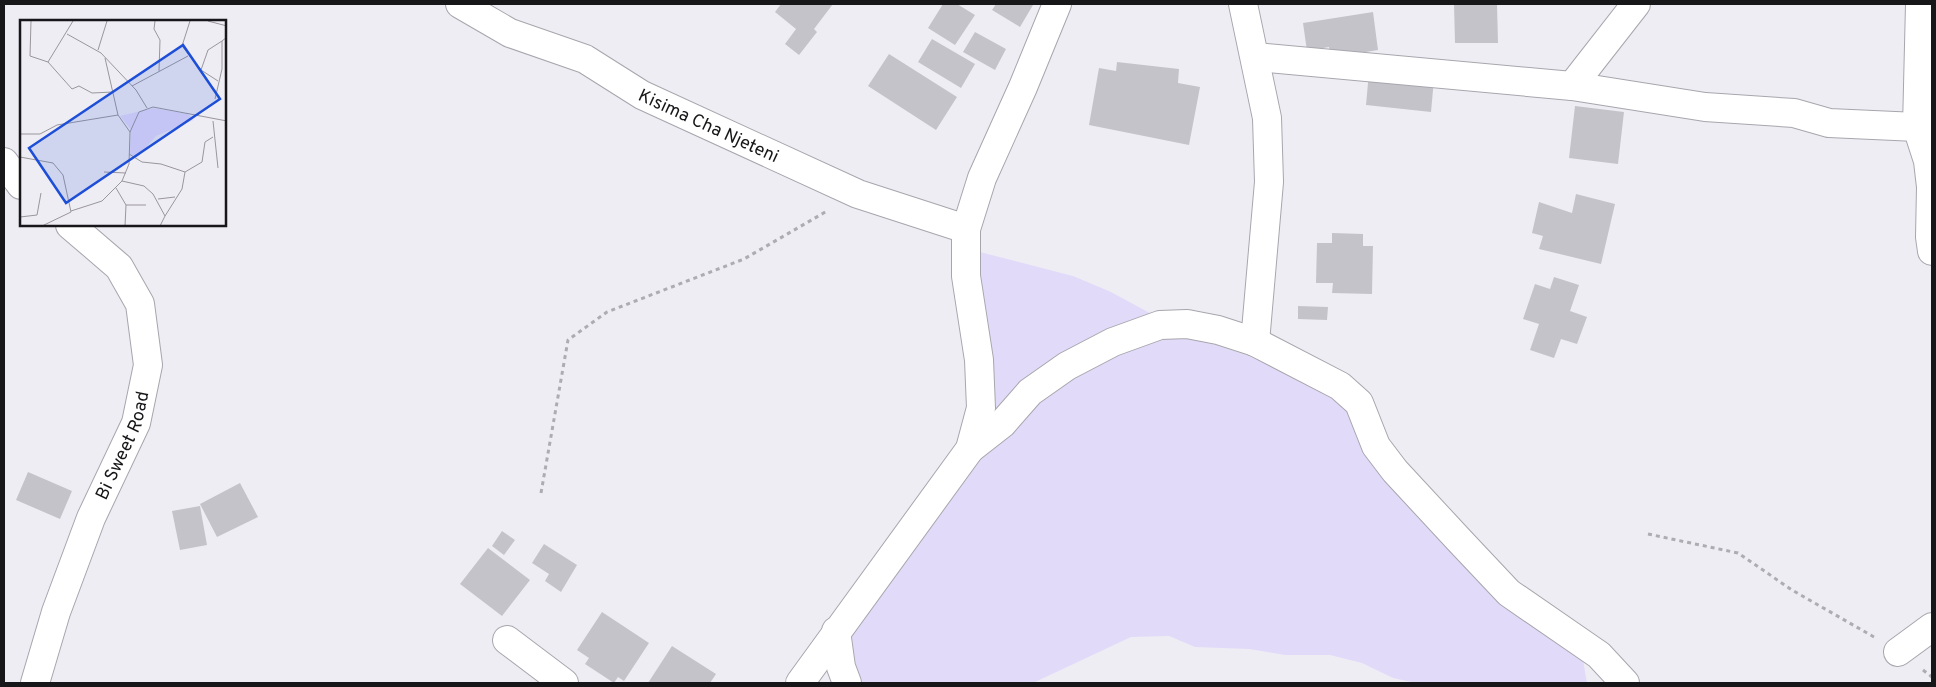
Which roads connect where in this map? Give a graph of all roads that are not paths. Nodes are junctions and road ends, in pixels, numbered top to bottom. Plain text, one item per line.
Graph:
1 (460, 4) edge
2 (1057, 4) edge
3 (1243, 4) edge
4 (1636, 4) edge
5 (1920, 4) edge
6 (1256, 57) junction
7 (1572, 86) junction
8 (1916, 127) junction
9 (4, 162) edge
10 (20, 183) edge
11 (71, 226) edge
12 (966, 230) junction
13 (1932, 251) edge
14 (1256, 342) junction
15 (970, 450) junction
16 (1932, 628) edge
17 (836, 631) junction
18 (507, 640) dead end
19 (1898, 652) road end
20 (35, 683) edge
21 (564, 683) edge
22 (800, 683) edge
23 (847, 683) edge
24 (1625, 683) edge

1 - 12 street, Kisima Cha Njeteni
2 - 12 street
3 - 6 street
4 - 7 street
5 - 8 street
6 - 7 street
6 - 14 street
7 - 8 street
8 - 13 street
9 - 10 street
11 - 20 street, Bi Sweet Road
12 - 15 street
14 - 15 street
14 - 24 street
15 - 17 street
16 - 19 street
17 - 22 street
17 - 23 street
18 - 21 street

